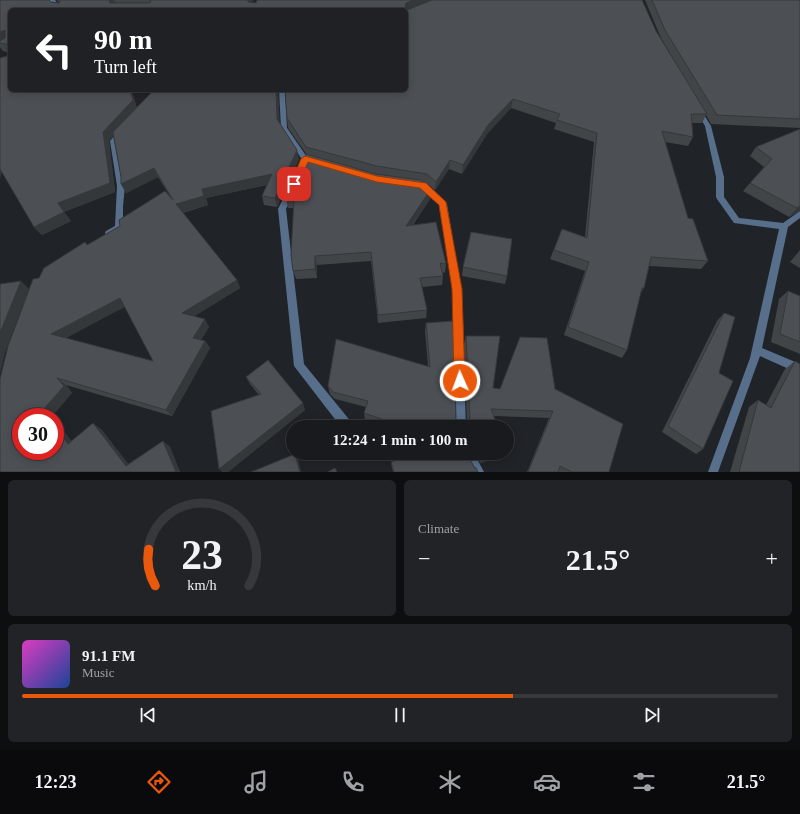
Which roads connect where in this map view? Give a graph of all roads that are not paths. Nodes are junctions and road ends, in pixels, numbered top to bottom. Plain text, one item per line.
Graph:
1 (52, 0) edge
2 (58, 8) edge
3 (282, 92) edge
4 (697, 107) edge
5 (127, 125) edge
6 (320, 163) edge
7 (295, 181) edge
8 (415, 184) edge
9 (800, 214) edge
10 (784, 226) junction
11 (100, 239) edge
12 (757, 350) junction
13 (800, 369) edge
14 (342, 420) edge
15 (461, 420) edge
16 (472, 460) edge
17 (478, 472) edge
18 (713, 472) edge

1 - 2 street
3 - 6 street
4 - 10 street
5 - 11 street
7 - 14 street
8 - 15 street
9 - 10 street
10 - 12 street
12 - 13 street
12 - 18 street
16 - 17 street

